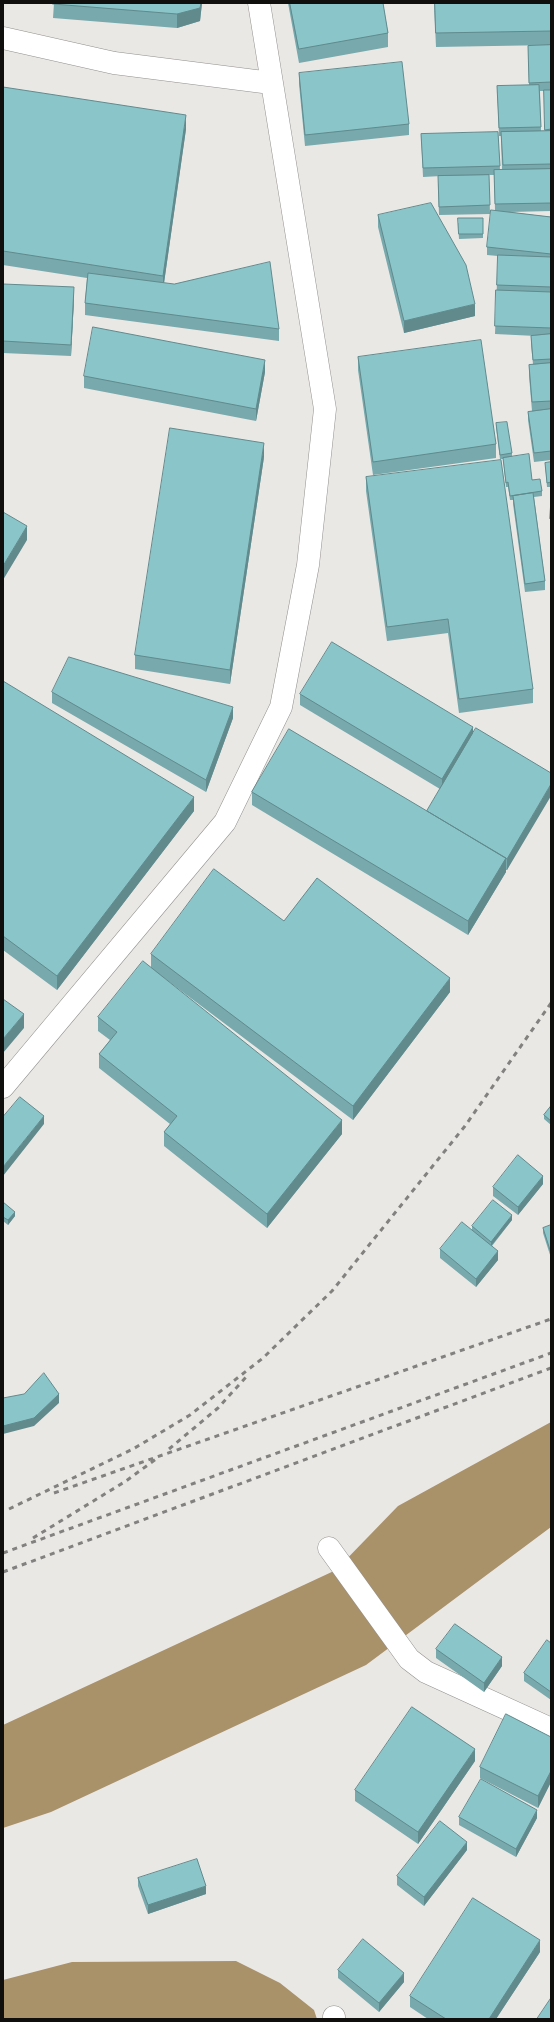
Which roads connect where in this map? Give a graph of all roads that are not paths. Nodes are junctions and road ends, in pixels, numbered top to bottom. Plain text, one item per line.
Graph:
1 (259, 3) edge
2 (3, 38) edge
3 (271, 83) junction
4 (3, 1087) edge
5 (329, 1548) dead end
6 (551, 1729) edge

1 - 3 street
2 - 3 street
3 - 4 street
5 - 6 street

